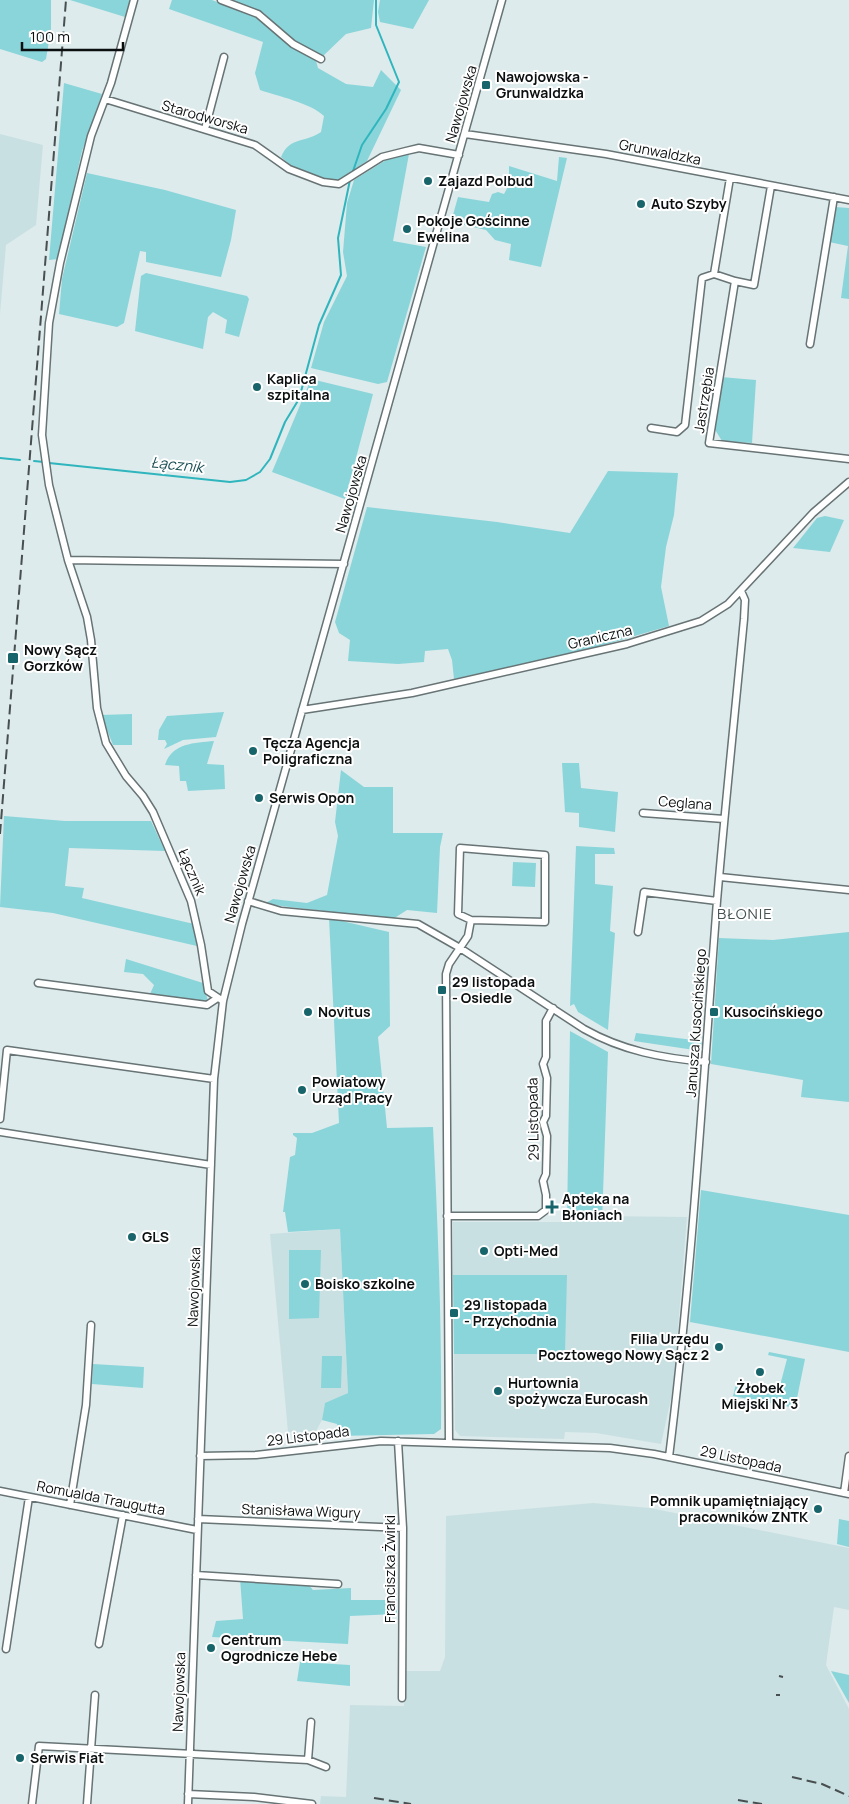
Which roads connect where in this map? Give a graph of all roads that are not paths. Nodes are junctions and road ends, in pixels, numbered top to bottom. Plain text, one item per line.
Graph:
1 (134, 0) edge
2 (221, 0) edge
3 (502, 0) edge
4 (224, 57) dead end
5 (321, 59) dead end
6 (105, 99) junction
7 (205, 130) junction
8 (466, 134) junction
9 (459, 155) junction
10 (730, 178) junction
11 (771, 186) junction
12 (834, 197) junction
13 (849, 200) edge
14 (714, 274) junction
15 (735, 281) junction
16 (810, 344) dead end
17 (651, 428) dead end
18 (849, 459) edge
19 (849, 482) edge
20 (68, 560) junction
21 (344, 564) junction
22 (741, 591) junction
23 (302, 710) junction
24 (643, 813) dead end
25 (724, 819) junction
26 (720, 877) junction
27 (849, 890) edge
28 (717, 900) junction
29 (248, 902) junction
30 (471, 920) junction
31 (638, 932) dead end
32 (460, 948) junction
33 (38, 983) dead end
34 (219, 1000) junction
35 (553, 1008) junction
36 (706, 1062) junction
37 (214, 1080) junction
38 (0, 1119) edge
39 (0, 1132) edge
40 (211, 1165) junction
41 (447, 1216) junction
42 (91, 1325) dead end
43 (398, 1441) junction
44 (448, 1442) junction
45 (200, 1456) junction
46 (849, 1456) edge
47 (669, 1457) junction
48 (0, 1491) edge
49 (846, 1494) edge
50 (30, 1497) junction
51 (70, 1505) junction
52 (123, 1515) junction
53 (198, 1519) junction
54 (403, 1528) junction
55 (197, 1530) junction
56 (196, 1575) junction
57 (338, 1584) dead end
58 (99, 1644) dead end
59 (6, 1649) dead end
60 (95, 1695) dead end
61 (402, 1698) dead end
62 (311, 1722) dead end
63 (92, 1748) junction
64 (190, 1753) junction
65 (308, 1760) junction
66 (326, 1767) dead end
67 (188, 1794) junction
68 (32, 1804) edge
69 (86, 1804) edge
70 (188, 1804) edge
71 (312, 1804) edge

1 - 6 street, Łącznik
2 - 5 street
3 - 8 street, Nawojowska
4 - 7 street
6 - 7 street, Starodworska
6 - 20 street, Łącznik
7 - 9 street, Starodworska
8 - 9 street, Nawojowska
8 - 10 street, Grunwaldzka
9 - 21 street, Nawojowska
10 - 11 street, Grunwaldzka
10 - 14 street
11 - 12 street, Grunwaldzka
11 - 15 street
12 - 13 street, Grunwaldzka
12 - 16 street
14 - 15 street
14 - 17 street, Jastrzębia
15 - 18 street, Jastrzębia
19 - 22 street, Graniczna
20 - 21 street
20 - 34 street, Łącznik
21 - 23 street, Nawojowska
22 - 23 street, Graniczna
22 - 25 street, Janusza Kusocińskiego
23 - 29 street, Nawojowska
24 - 25 street, Ceglana
25 - 26 street, Janusza Kusocińskiego
26 - 27 street
26 - 28 street, Janusza Kusocińskiego
28 - 31 street
28 - 36 street, Janusza Kusocińskiego
29 - 32 street
29 - 34 street, Nawojowska
30 - 30 street
30 - 32 street
32 - 35 street
32 - 41 street
33 - 34 street
34 - 37 street, Nawojowska
35 - 36 street
35 - 41 street, 29 Listopada
36 - 47 street, Janusza Kusocińskiego
37 - 38 street
37 - 40 street, Nawojowska
39 - 40 street
40 - 45 street, Nawojowska
41 - 44 street
42 - 51 street
43 - 44 street, 29 Listopada
43 - 45 street, 29 Listopada
43 - 54 street, Franciszka Żwirki
44 - 47 street, 29 Listopada
45 - 53 street, Nawojowska
46 - 49 street
47 - 49 street, 29 Listopada
48 - 50 street, Romualda Traugutta
50 - 51 street, Romualda Traugutta
50 - 59 street
51 - 52 street, Romualda Traugutta
52 - 55 street, Romualda Traugutta
52 - 58 street
53 - 54 street, Stanisława Wigury
53 - 55 street, Nawojowska
54 - 61 street, Franciszka Żwirki
55 - 56 street, Nawojowska
56 - 57 street
56 - 64 street, Nawojowska
60 - 63 street
62 - 65 street
63 - 64 street
63 - 68 street
63 - 69 street
64 - 65 street
64 - 67 street, Nawojowska
65 - 66 street
67 - 70 street, Nawojowska
67 - 71 street

